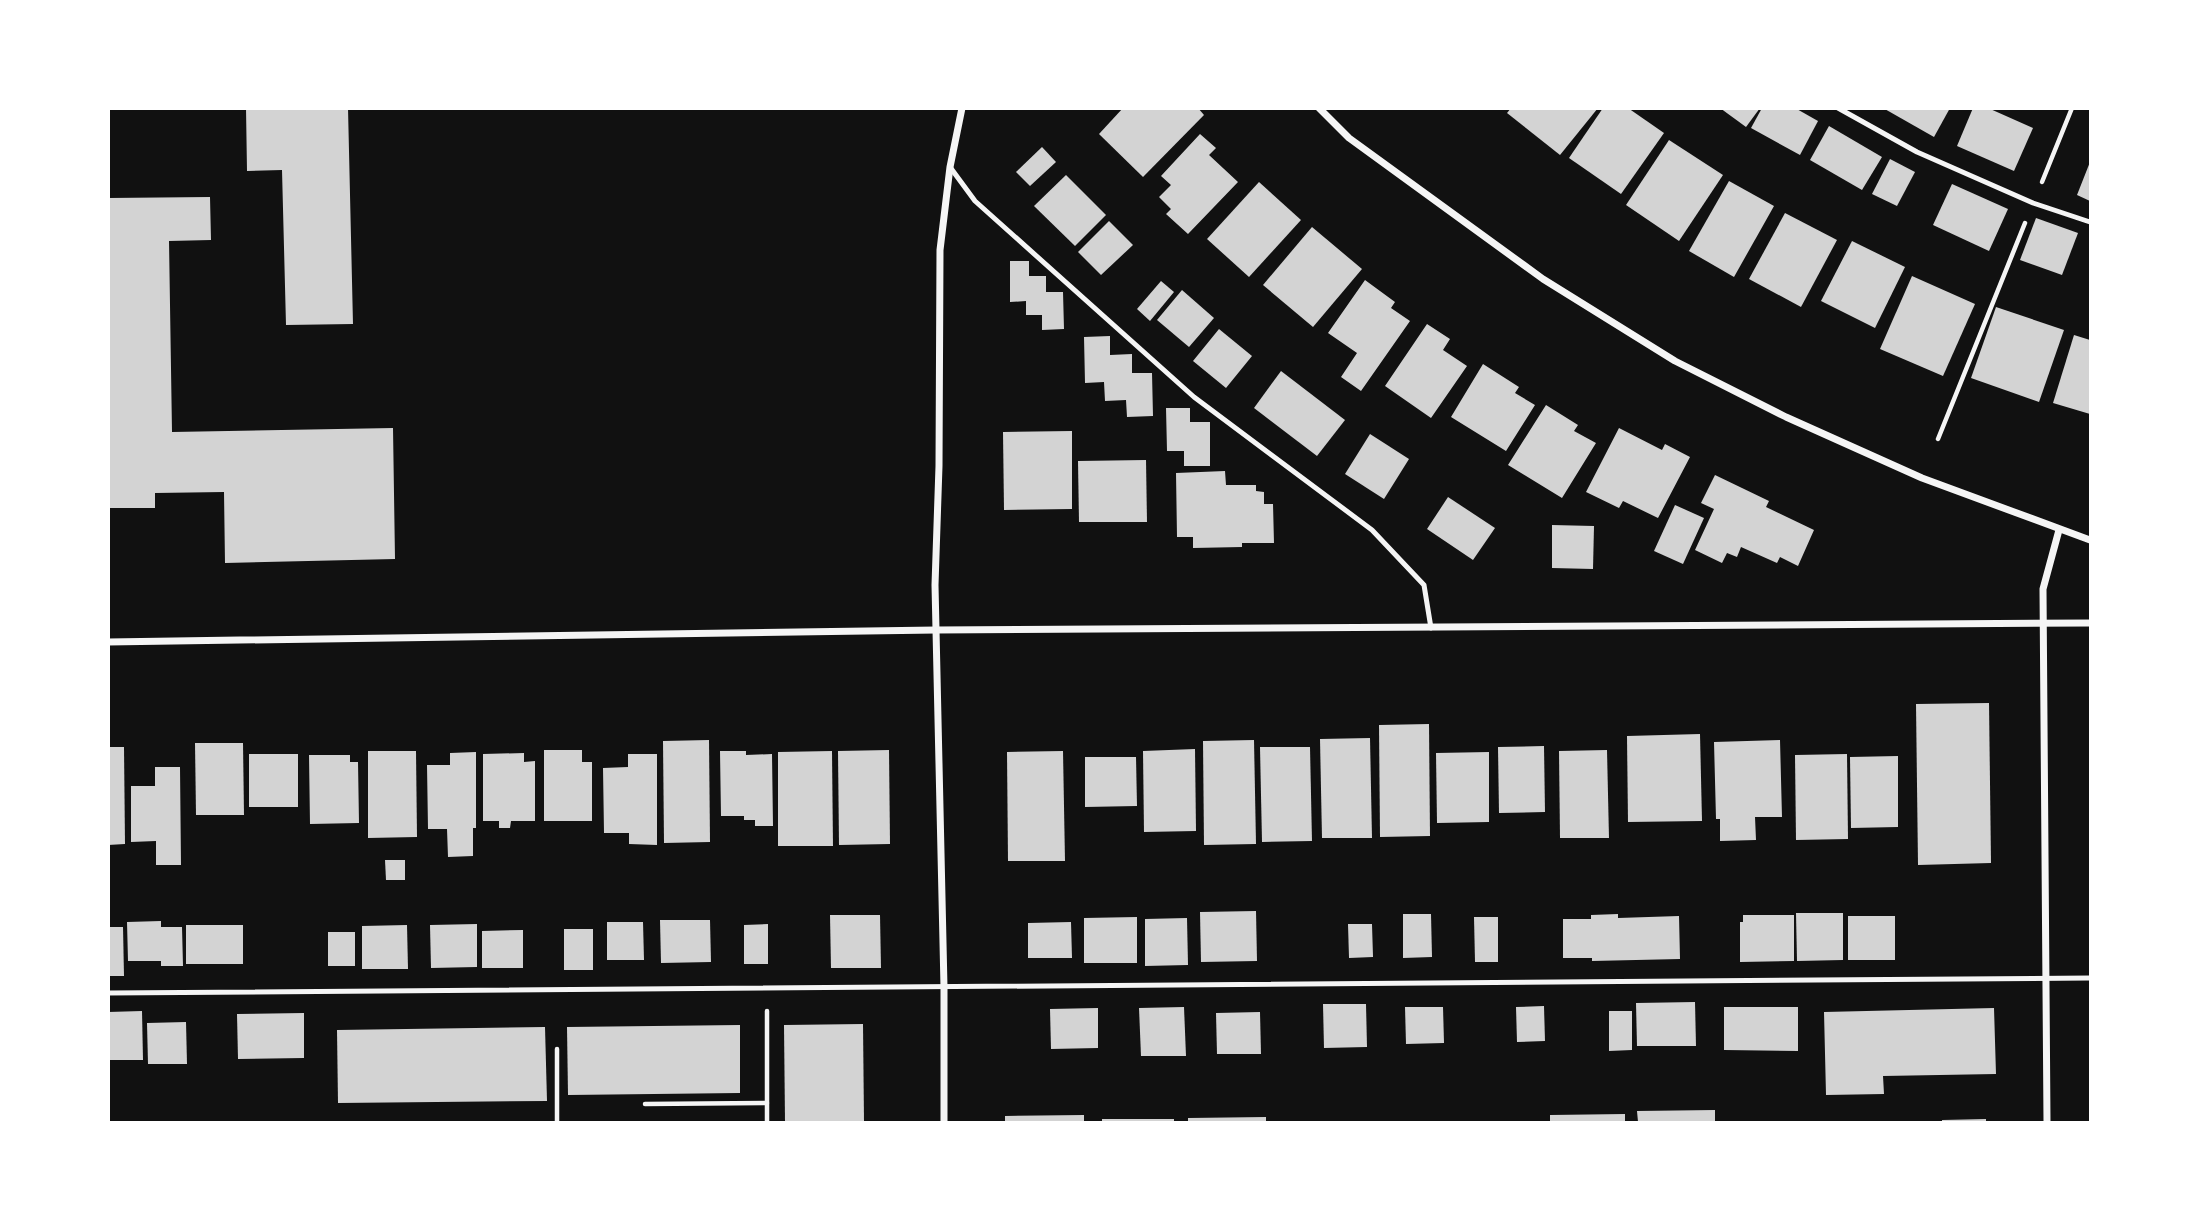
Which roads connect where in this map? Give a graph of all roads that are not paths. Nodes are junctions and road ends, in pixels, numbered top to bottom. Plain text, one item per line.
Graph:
1 (961, 108) edge
2 (1319, 108) edge
3 (1838, 108) edge
4 (950, 167) junction
5 (2091, 222) edge
6 (2059, 530) junction
7 (2091, 540) edge
8 (2091, 623) edge
9 (2043, 624) junction
10 (1431, 628) junction
11 (936, 630) junction
12 (108, 642) edge
13 (2046, 978) junction
14 (2091, 978) edge
15 (944, 987) junction
16 (108, 993) edge
17 (944, 1122) edge
18 (2047, 1122) edge

1 - 4 street
2 - 6 street
3 - 5 lane
4 - 10 lane
4 - 11 street
6 - 7 street
6 - 9 street
8 - 9 street
9 - 10 street
9 - 13 street
10 - 11 street
11 - 12 street
11 - 15 street
13 - 14 lane
13 - 15 lane
13 - 18 street
15 - 16 lane
15 - 17 street

